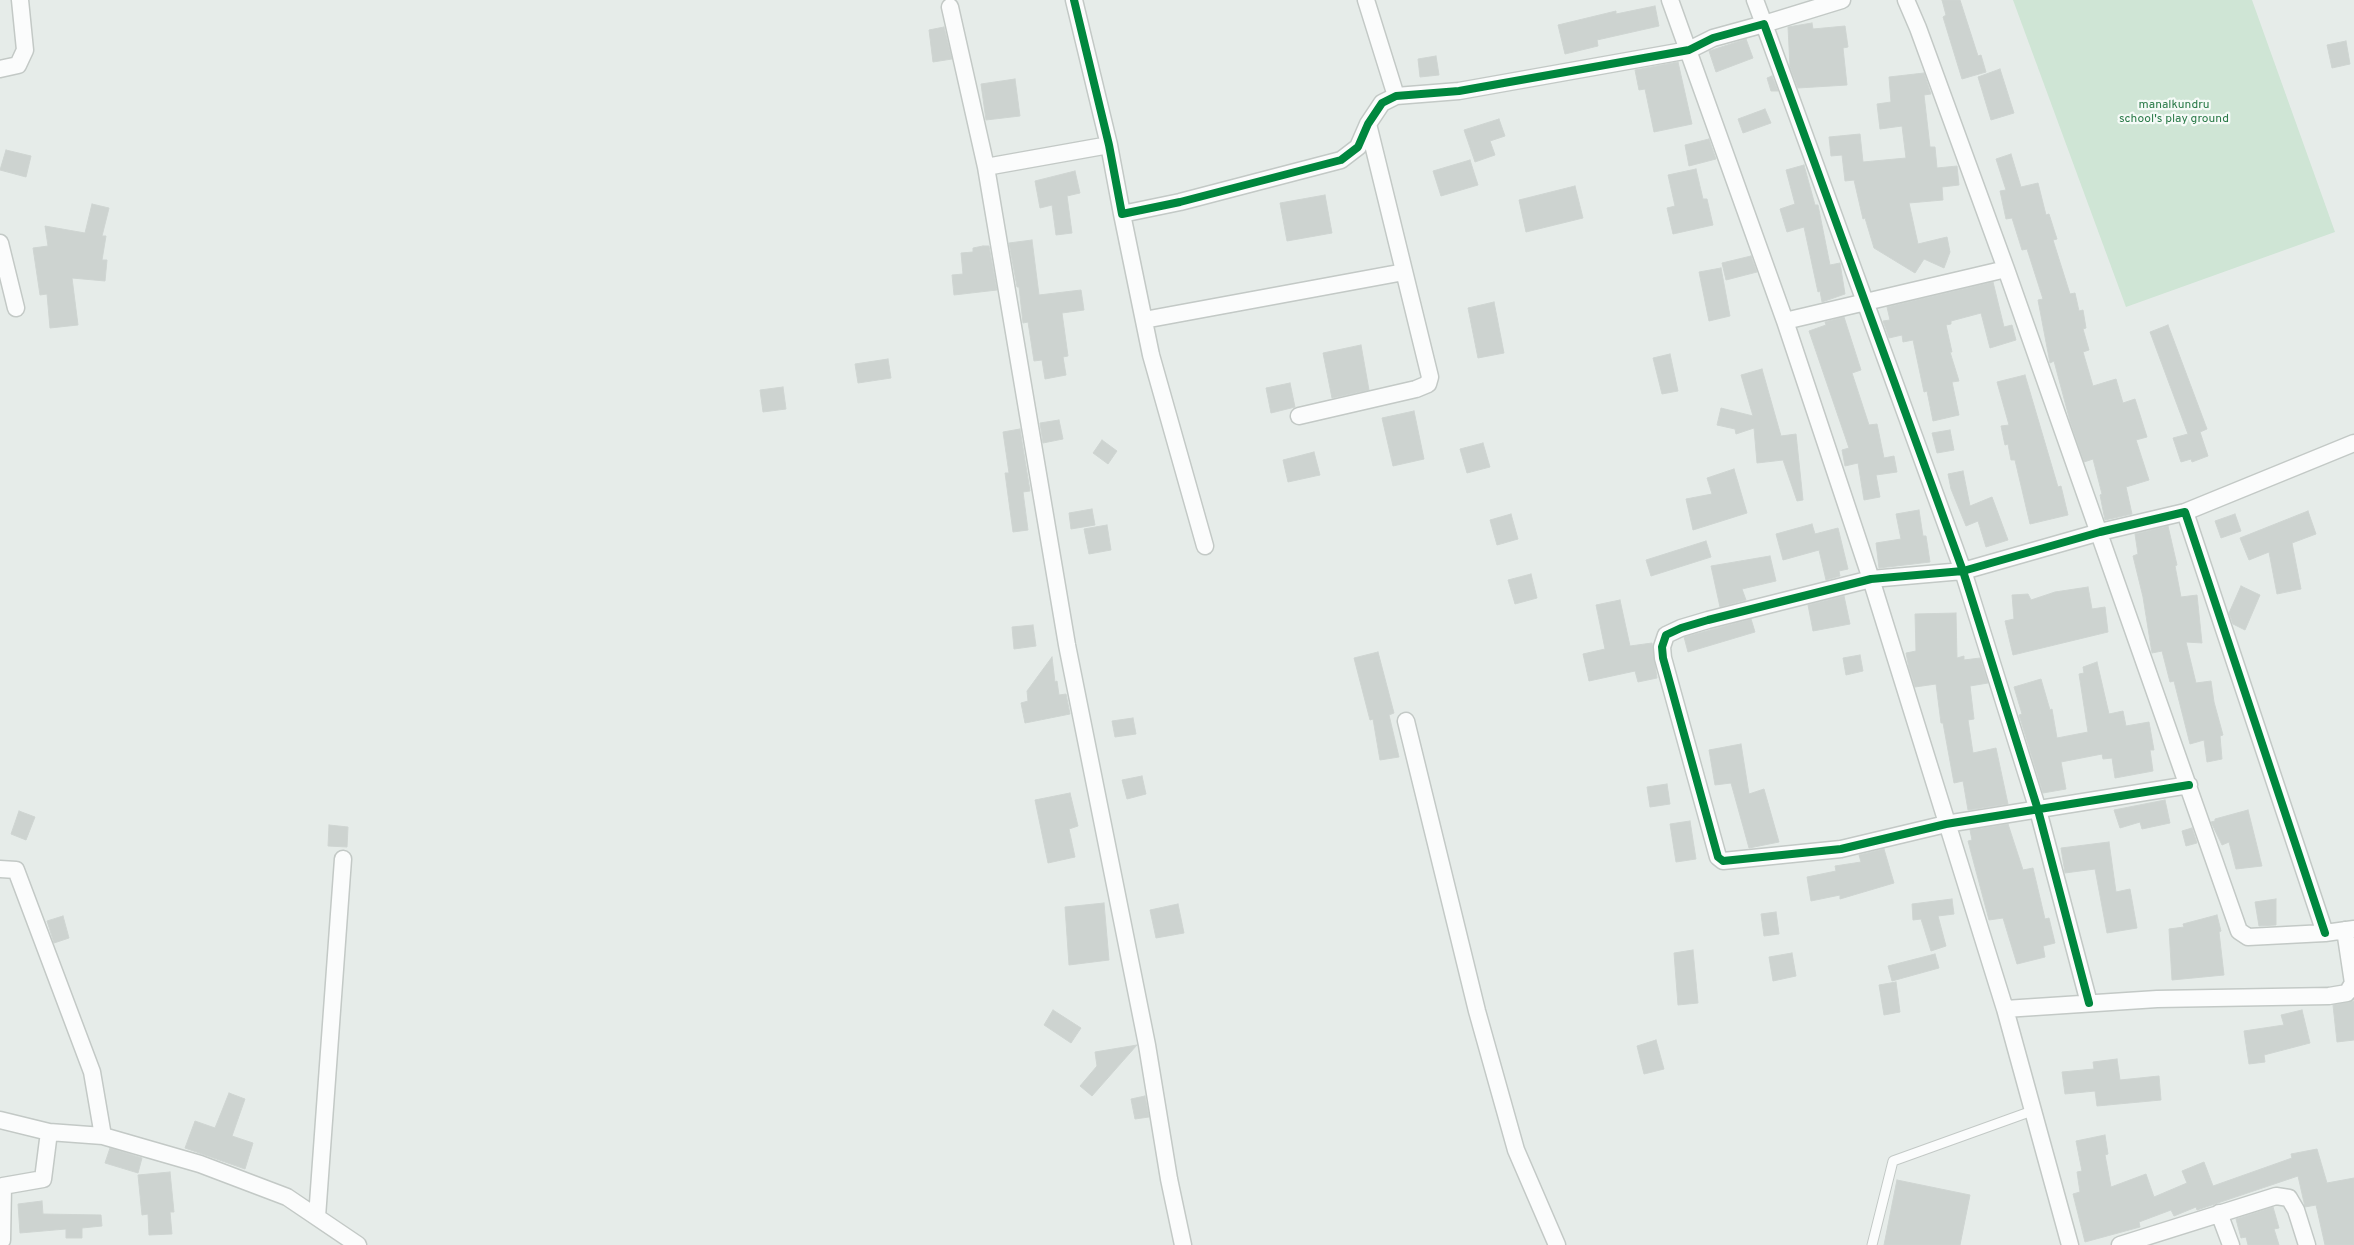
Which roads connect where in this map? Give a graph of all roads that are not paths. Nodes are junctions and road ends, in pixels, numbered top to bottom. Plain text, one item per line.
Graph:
1 (20, 0) edge
2 (1074, 0) edge
3 (1366, 0) edge
4 (1670, 0) edge
5 (1755, 0) edge
6 (1842, 0) edge
7 (1906, 0) edge
8 (950, 7) dead end
9 (1764, 24) junction
10 (1689, 50) junction
11 (0, 69) edge
12 (1396, 96) junction
13 (1368, 124) junction
14 (1109, 145) junction
15 (986, 167) junction
16 (1122, 214) junction
17 (0, 244) edge
18 (2006, 269) junction
19 (1404, 272) junction
20 (1866, 302) junction
21 (16, 308) dead end
22 (1144, 320) junction
23 (1784, 321) junction
24 (1299, 416) dead end
25 (2354, 443) edge
26 (2185, 512) junction
27 (2100, 532) junction
28 (1205, 546) dead end
29 (1963, 571) junction
30 (1870, 579) junction
31 (1406, 721) dead end
32 (2190, 785) junction
33 (2038, 810) junction
34 (1946, 824) junction
35 (342, 859) dead end
36 (0, 869) edge
37 (2350, 930) edge
38 (2325, 933) junction
39 (2089, 1003) junction
40 (2005, 1009) junction
41 (2032, 1111) junction
42 (0, 1120) edge
43 (49, 1132) junction
44 (103, 1136) junction
45 (2219, 1213) junction
46 (317, 1217) junction
47 (0, 1240) edge
48 (358, 1245) edge
49 (1183, 1245) edge
50 (1556, 1245) edge
51 (1872, 1245) edge
52 (2070, 1245) edge
53 (2120, 1245) edge
54 (2231, 1245) edge
55 (2307, 1245) edge

1 - 11 street
2 - 14 street
3 - 12 street
4 - 10 street
5 - 9 street
6 - 9 street
7 - 18 street
8 - 15 street
9 - 10 street
9 - 20 street
10 - 12 street
10 - 23 street
12 - 13 street
13 - 16 street
13 - 19 street
14 - 15 street
14 - 16 street
15 - 49 street
16 - 22 street
17 - 21 street
18 - 20 street
18 - 27 street
19 - 22 street
19 - 24 street
20 - 23 street
20 - 29 street
22 - 28 street
23 - 30 street
25 - 26 street
26 - 27 street
26 - 38 street
27 - 29 street
27 - 32 street
29 - 30 street
29 - 33 street
30 - 34 street
30 - 34 street
31 - 50 street
32 - 33 street
32 - 38 street
33 - 34 street
33 - 39 street
34 - 40 street
35 - 46 street
36 - 44 street
37 - 38 street
37 - 39 street
39 - 40 street
40 - 41 street
41 - 51 lane
41 - 52 street
42 - 43 street
43 - 44 street
43 - 47 street
44 - 46 street
45 - 53 street
45 - 54 street
45 - 55 street
46 - 48 street

